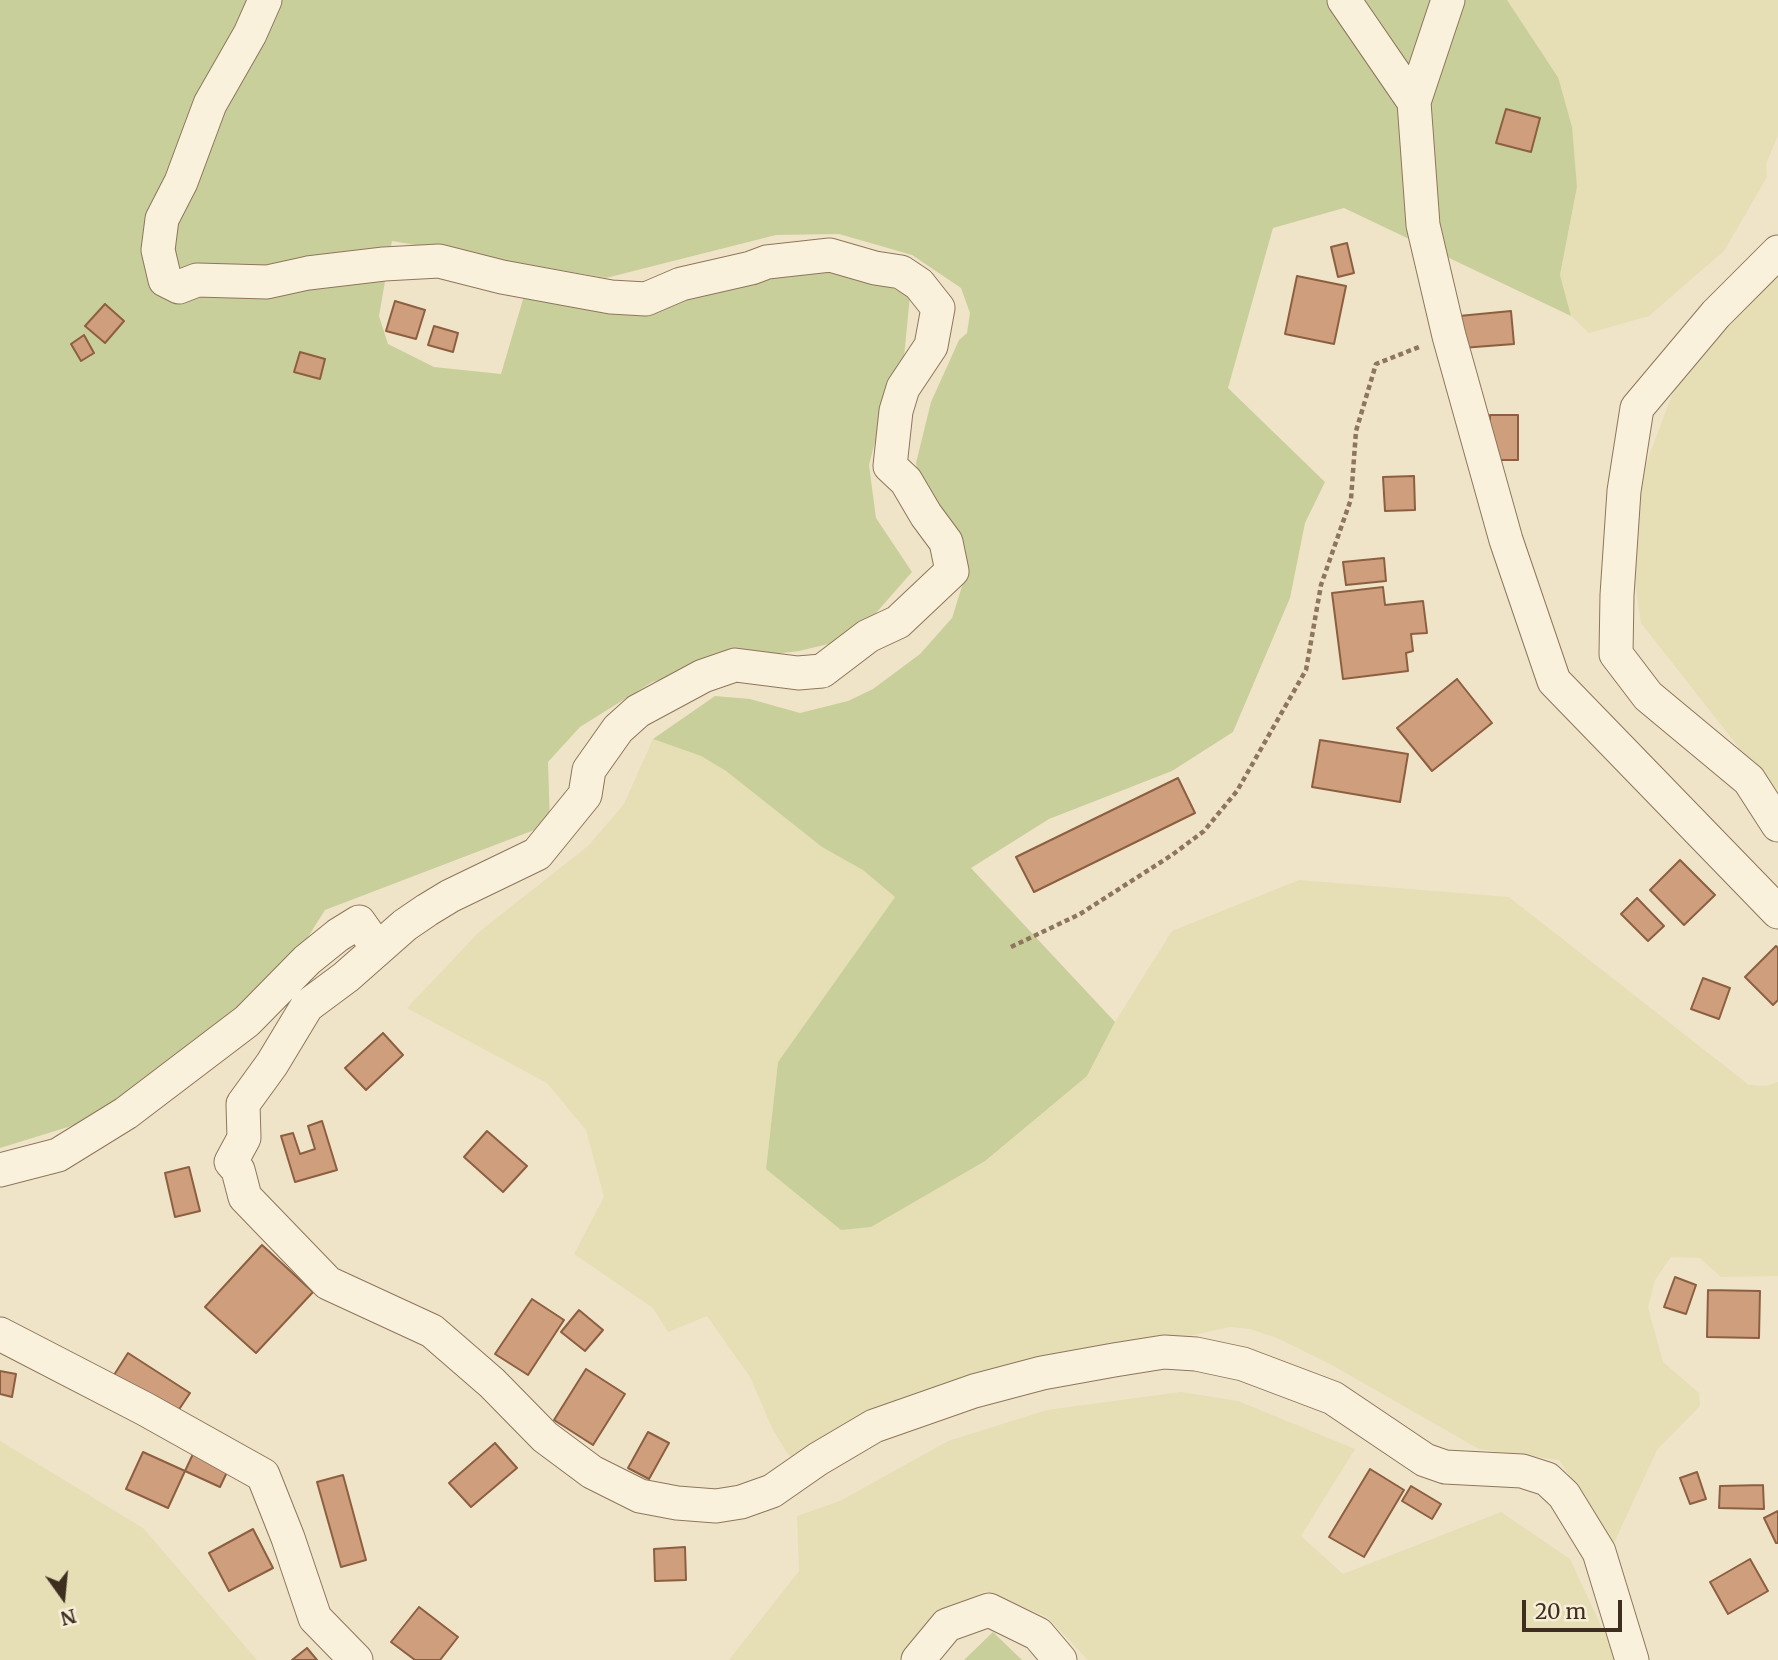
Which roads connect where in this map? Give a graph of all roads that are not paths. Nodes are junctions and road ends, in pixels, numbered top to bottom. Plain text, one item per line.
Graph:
1 (265, 0) edge
2 (1344, 0) edge
3 (1448, 0) edge
4 (1414, 102) junction
5 (1778, 251) edge
6 (1778, 825) edge
7 (1778, 912) edge
8 (378, 949) junction
9 (0, 1170) edge
10 (0, 1334) edge
11 (356, 1660) edge
12 (918, 1660) edge
13 (1060, 1660) edge
14 (1632, 1660) edge

1 - 8 street
2 - 4 street
3 - 4 street
4 - 7 street
5 - 6 street
8 - 9 street
8 - 14 street
10 - 11 street
12 - 13 street

